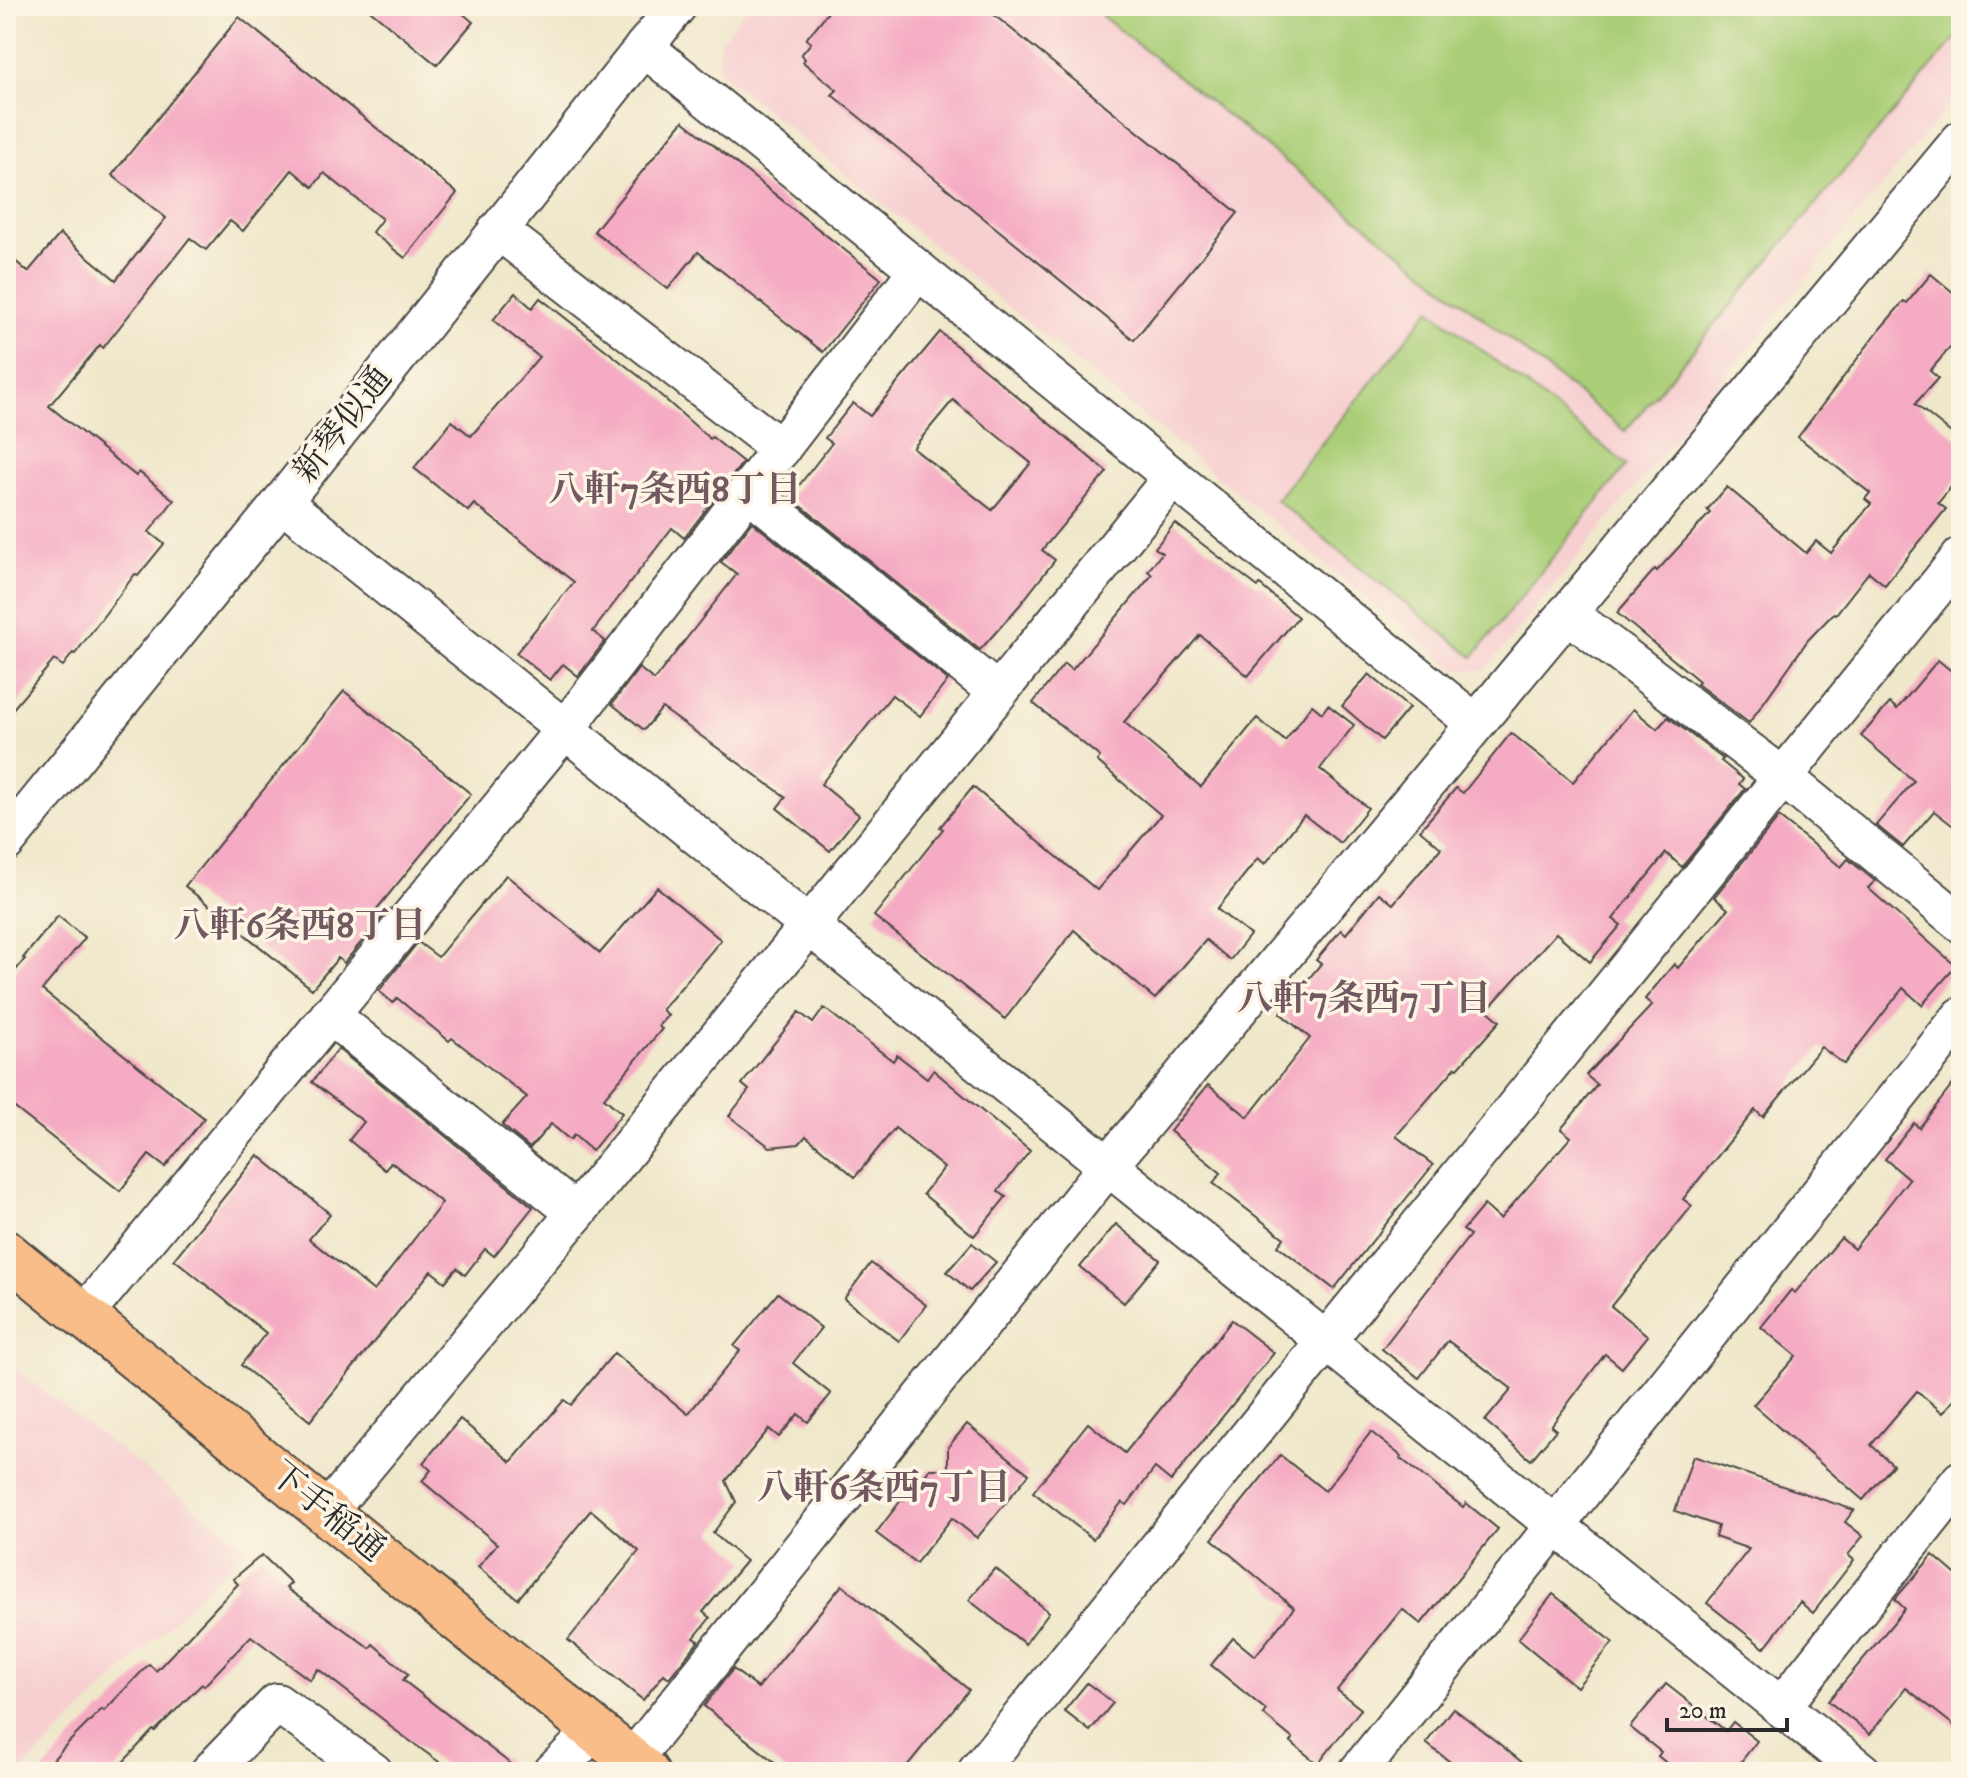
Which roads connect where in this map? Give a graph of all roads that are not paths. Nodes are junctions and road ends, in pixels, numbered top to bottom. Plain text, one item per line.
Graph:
1 (677, 6) edge
2 (644, 47) junction
3 (1961, 140) edge
4 (498, 230) junction
5 (918, 270) junction
6 (781, 449) junction
7 (1173, 477) junction
8 (748, 491) junction
9 (282, 502) junction
10 (1961, 557) edge
11 (1567, 613) junction
12 (997, 692) junction
13 (1475, 723) junction
14 (565, 729) junction
15 (1783, 777) junction
16 (6, 842) edge
17 (1961, 923) edge
18 (810, 926) junction
19 (330, 1015) junction
20 (1961, 1017) edge
21 (1108, 1166) junction
22 (576, 1213) junction
23 (6, 1253) edge
24 (84, 1315) junction
25 (1326, 1341) junction
26 (1961, 1480) edge
27 (327, 1512) junction
28 (1556, 1526) junction
29 (1781, 1707) junction
30 (595, 1730) junction
31 (639, 1766) edge
32 (210, 1772) edge
33 (373, 1772) edge
34 (553, 1772) edge
35 (977, 1772) edge
36 (1358, 1772) edge
37 (1862, 1772) edge

1 - 2 street, 新琴似通
2 - 4 street, 新琴似通
2 - 5 street
3 - 11 street
4 - 6 street
4 - 9 street, 新琴似通
5 - 6 street
5 - 7 street
6 - 8 street
7 - 12 street
7 - 13 street
8 - 12 street
8 - 14 street
9 - 14 street
9 - 16 street, 新琴似通
10 - 15 street
11 - 13 street
11 - 15 street
12 - 18 street
13 - 21 street
14 - 18 street
14 - 19 street
15 - 17 street
15 - 25 street
18 - 21 street
18 - 22 street
19 - 22 street
19 - 24 street
20 - 28 street
21 - 25 street
21 - 31 street
22 - 27 street
23 - 24 main road, 下手稲通
24 - 27 main road, 下手稲通
25 - 28 street
25 - 35 street
26 - 29 street
27 - 30 main road, 下手稲通
28 - 29 street
28 - 36 street
29 - 37 street
30 - 31 main road, 下手稲通
30 - 34 street
32 - 33 street

